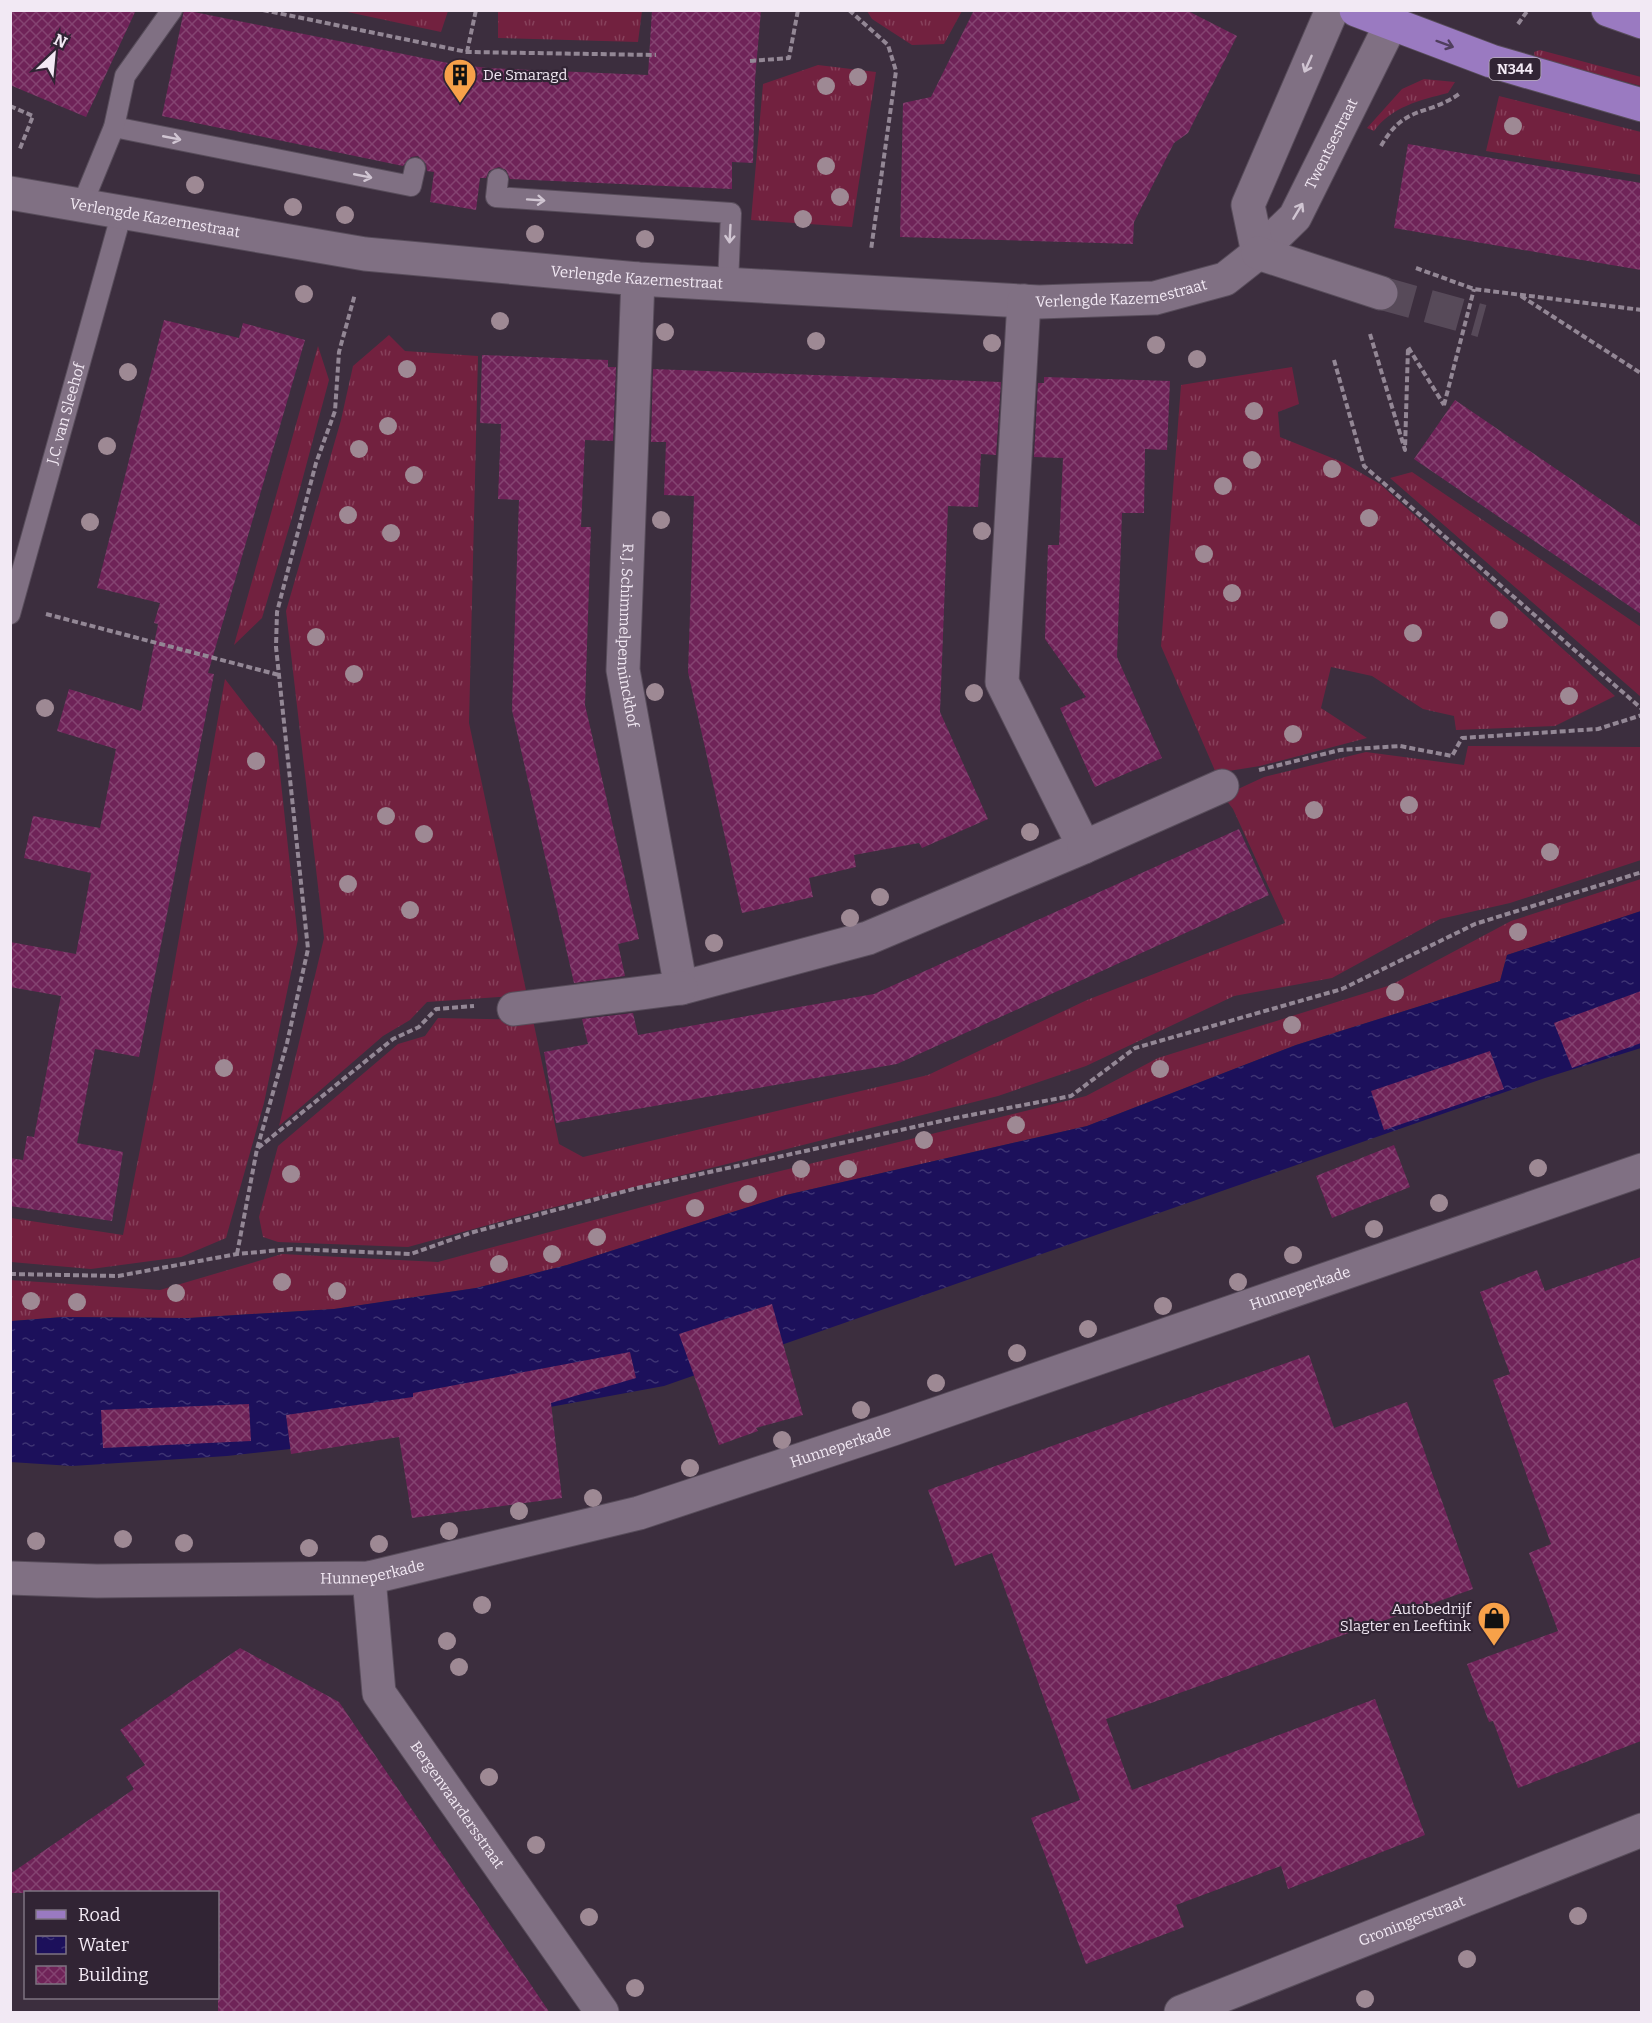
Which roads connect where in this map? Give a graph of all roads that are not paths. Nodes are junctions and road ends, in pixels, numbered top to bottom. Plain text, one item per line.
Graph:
1 (172, 10) edge
2 (1332, 10) edge
3 (1356, 10) edge
4 (1608, 10) edge
5 (1641, 22) edge
6 (1390, 24) junction
7 (1641, 105) edge
8 (114, 127) junction
9 (415, 168) dead end
10 (498, 179) dead end
11 (10, 193) edge
12 (82, 205) junction
13 (122, 212) junction
14 (1258, 254) junction
15 (638, 279) junction
16 (728, 284) junction
17 (1369, 290) tunnel mouth
18 (1024, 301) junction
19 (12, 610) edge
20 (1222, 786) dead end
21 (1084, 847) junction
22 (681, 988) junction
23 (514, 1009) dead end
24 (1641, 1170) edge
25 (10, 1578) edge
26 (369, 1578) junction
27 (1641, 1830) edge
28 (602, 2013) edge
29 (1181, 2013) edge

1 - 8 lane
2 -> 14 street
3 - 6 main road, N344
4 - 5 main road
6 -> 7 main road, N344
14 -> 6 street, Twentsestraat
8 -> 9 lane
8 - 12 lane
10 -> 16 lane
11 - 12 street, Verlengde Kazernestraat
12 - 13 street, Verlengde Kazernestraat
13 - 15 street, Verlengde Kazernestraat
13 - 19 lane, J.C. van Sleehof
14 - 17 street
14 - 18 street, Verlengde Kazernestraat
15 - 16 street, Verlengde Kazernestraat
15 - 22 street, R.J. Schimmelpenninckhof
16 - 18 street, Verlengde Kazernestraat
18 - 21 street
20 - 21 street
21 - 22 street
22 - 23 street
24 - 26 street, Hunneperkade
25 - 26 street, Hunneperkade
26 - 28 street, Bergenvaardersstraat
27 - 29 street, Groningerstraat

